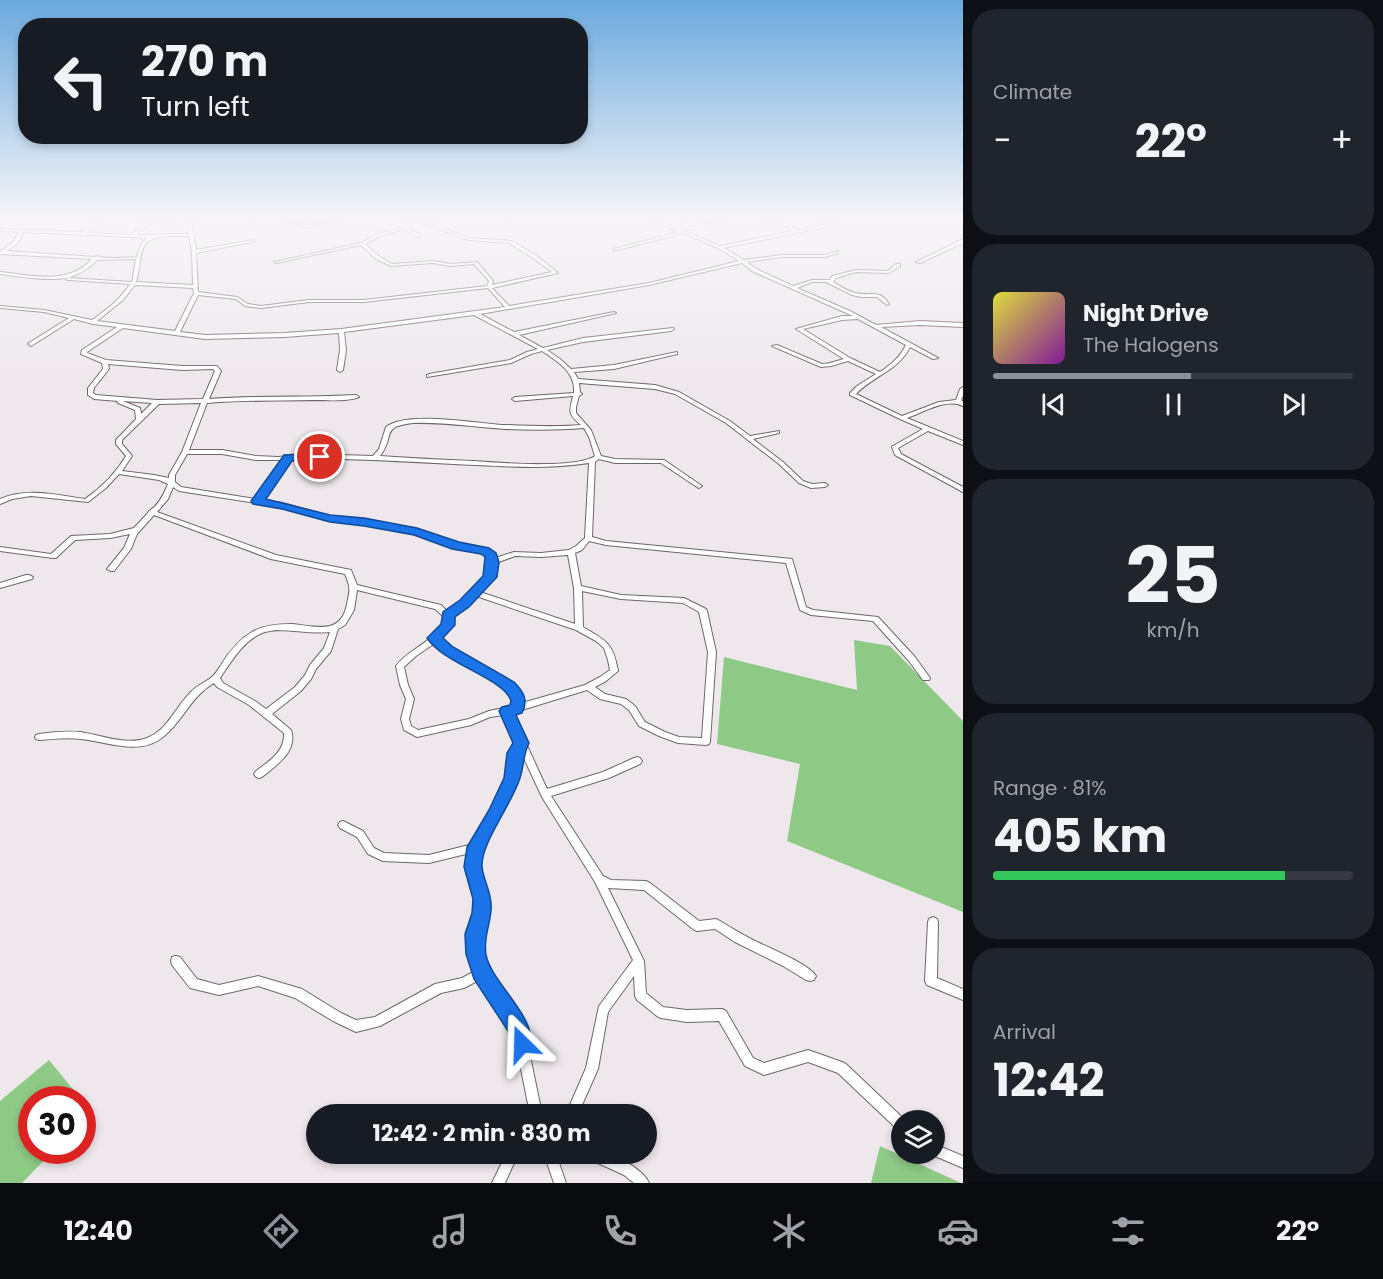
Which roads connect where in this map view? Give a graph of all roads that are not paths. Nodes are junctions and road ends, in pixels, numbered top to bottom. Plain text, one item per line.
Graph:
1 (14, 274) edge
2 (78, 274) edge
3 (137, 274) edge
4 (195, 274) edge
5 (485, 274) edge
6 (550, 274) edge
7 (689, 274) edge
8 (763, 274) edge
9 (842, 274) edge
10 (69, 279) junction
11 (825, 281) junction
12 (133, 283) junction
13 (489, 287) junction
14 (792, 288) junction
15 (196, 290) junction
16 (887, 304) dead end
17 (507, 306) junction
18 (0, 308) edge
19 (848, 312) junction
20 (475, 313) junction
21 (614, 313) dead end
22 (72, 318) junction
23 (842, 318) junction
24 (858, 318) junction
25 (93, 322) junction
26 (963, 325) edge
27 (122, 326) junction
28 (875, 326) junction
29 (671, 329) dead end
30 (340, 331) junction
31 (177, 333) junction
32 (514, 334) junction
33 (31, 344) dead end
34 (909, 344) junction
35 (776, 346) dead end
36 (542, 350) junction
37 (675, 353) dead end
38 (935, 358) dead end
39 (848, 359) junction
40 (105, 362) junction
41 (340, 370) dead end
42 (570, 371) junction
43 (881, 374) junction
44 (429, 376) dead end
45 (577, 381) junction
46 (963, 389) edge
47 (579, 394) junction
48 (356, 397) dead end
49 (104, 398) junction
50 (515, 399) dead end
51 (205, 401) junction
52 (157, 402) junction
53 (961, 402) edge
54 (902, 418) junction
55 (139, 419) junction
56 (586, 426) junction
57 (927, 429) junction
58 (777, 432) dead end
59 (748, 438) junction
60 (963, 443) edge
61 (185, 452) junction
62 (288, 458) junction
63 (375, 458) junction
64 (595, 459) junction
65 (118, 472) junction
66 (172, 483) junction
67 (825, 485) dead end
68 (699, 486) dead end
69 (963, 490) edge
70 (257, 501) junction
71 (0, 502) edge
72 (152, 513) junction
73 (137, 530) junction
74 (588, 538) junction
75 (0, 549) edge
76 (571, 552) junction
77 (493, 562) junction
78 (111, 569) dead end
79 (29, 577) dead end
80 (0, 586) edge
81 (354, 587) junction
82 (578, 588) junction
83 (475, 592) junction
84 (448, 615) junction
85 (579, 628) junction
86 (335, 630) junction
87 (435, 638) junction
88 (216, 678) junction
89 (926, 678) dead end
90 (588, 687) junction
91 (512, 710) junction
92 (266, 714) junction
93 (39, 736) dead end
94 (521, 743) junction
95 (637, 761) dead end
96 (259, 774) dead end
97 (545, 794) junction
98 (342, 825) dead end
99 (476, 847) junction
100 (599, 879) junction
101 (933, 922) dead end
102 (176, 961) dead end
103 (639, 961) junction
104 (481, 973) junction
105 (810, 976) dead end
106 (963, 995) edge
107 (532, 1104) edge
108 (576, 1104) edge
109 (891, 1115) edge
110 (945, 1155) edge
111 (963, 1162) edge
112 (507, 1164) edge
113 (553, 1164) edge
114 (615, 1164) edge
115 (498, 1183) edge
116 (560, 1183) edge
117 (642, 1183) edge

1 - 10 street
2 - 10 street
3 - 12 street
4 - 15 street
5 - 13 street
6 - 13 street
7 - 17 street
8 - 14 street
9 - 11 street
10 - 12 street
11 - 14 street
11 - 16 street
12 - 15 street
12 - 25 street
13 - 15 street
13 - 17 street
14 - 19 street
15 - 31 street
17 - 20 street
18 - 22 street
19 - 23 street
19 - 24 street
20 - 30 street
20 - 32 street
21 - 32 street
22 - 25 street
22 - 33 street
23 - 24 street
23 - 39 street
24 - 28 street
25 - 27 street
26 - 28 street
27 - 31 street
27 - 40 street
28 - 34 street
29 - 36 street
30 - 31 street
30 - 41 street
32 - 36 street
34 - 38 street
34 - 43 street
35 - 39 street
36 - 42 street
36 - 44 street
37 - 42 street
39 - 43 street
40 - 49 street
40 - 51 street
42 - 45 street
43 - 54 street
45 - 47 street
45 - 59 street
46 - 53 street
47 - 50 street
47 - 56 street
48 - 51 street
49 - 52 street
49 - 55 street
51 - 52 street
51 - 61 street
52 - 55 street
53 - 54 street
54 - 57 street
55 - 65 street
56 - 63 street
56 - 64 street
57 - 60 street
57 - 69 street
58 - 59 street
59 - 67 street
61 - 62 street
61 - 66 street
62 - 63 street
62 - 70 street
63 - 64 street
64 - 68 street
64 - 74 street
65 - 66 street
65 - 71 street
66 - 70 street
66 - 72 street
70 - 77 street
72 - 73 street
72 - 81 street
73 - 75 street
73 - 78 street
74 - 76 street
74 - 89 street
76 - 77 street
76 - 82 street
77 - 83 street
79 - 80 street
81 - 84 street
81 - 86 street
82 - 85 street
82 - 90 street
83 - 84 street
83 - 85 street
84 - 87 street
85 - 90 street
86 - 88 street
86 - 92 street
87 - 91 street
87 - 91 street
88 - 92 street
88 - 93 street
90 - 91 street
91 - 94 street
92 - 96 street
94 - 97 street
94 - 99 street
95 - 97 street
97 - 100 street
98 - 99 street
99 - 104 street
100 - 103 street
100 - 105 street
101 - 106 street
102 - 104 street
103 - 108 street
103 - 109 street
104 - 107 street
110 - 111 street
112 - 115 street
113 - 116 street
114 - 117 street

